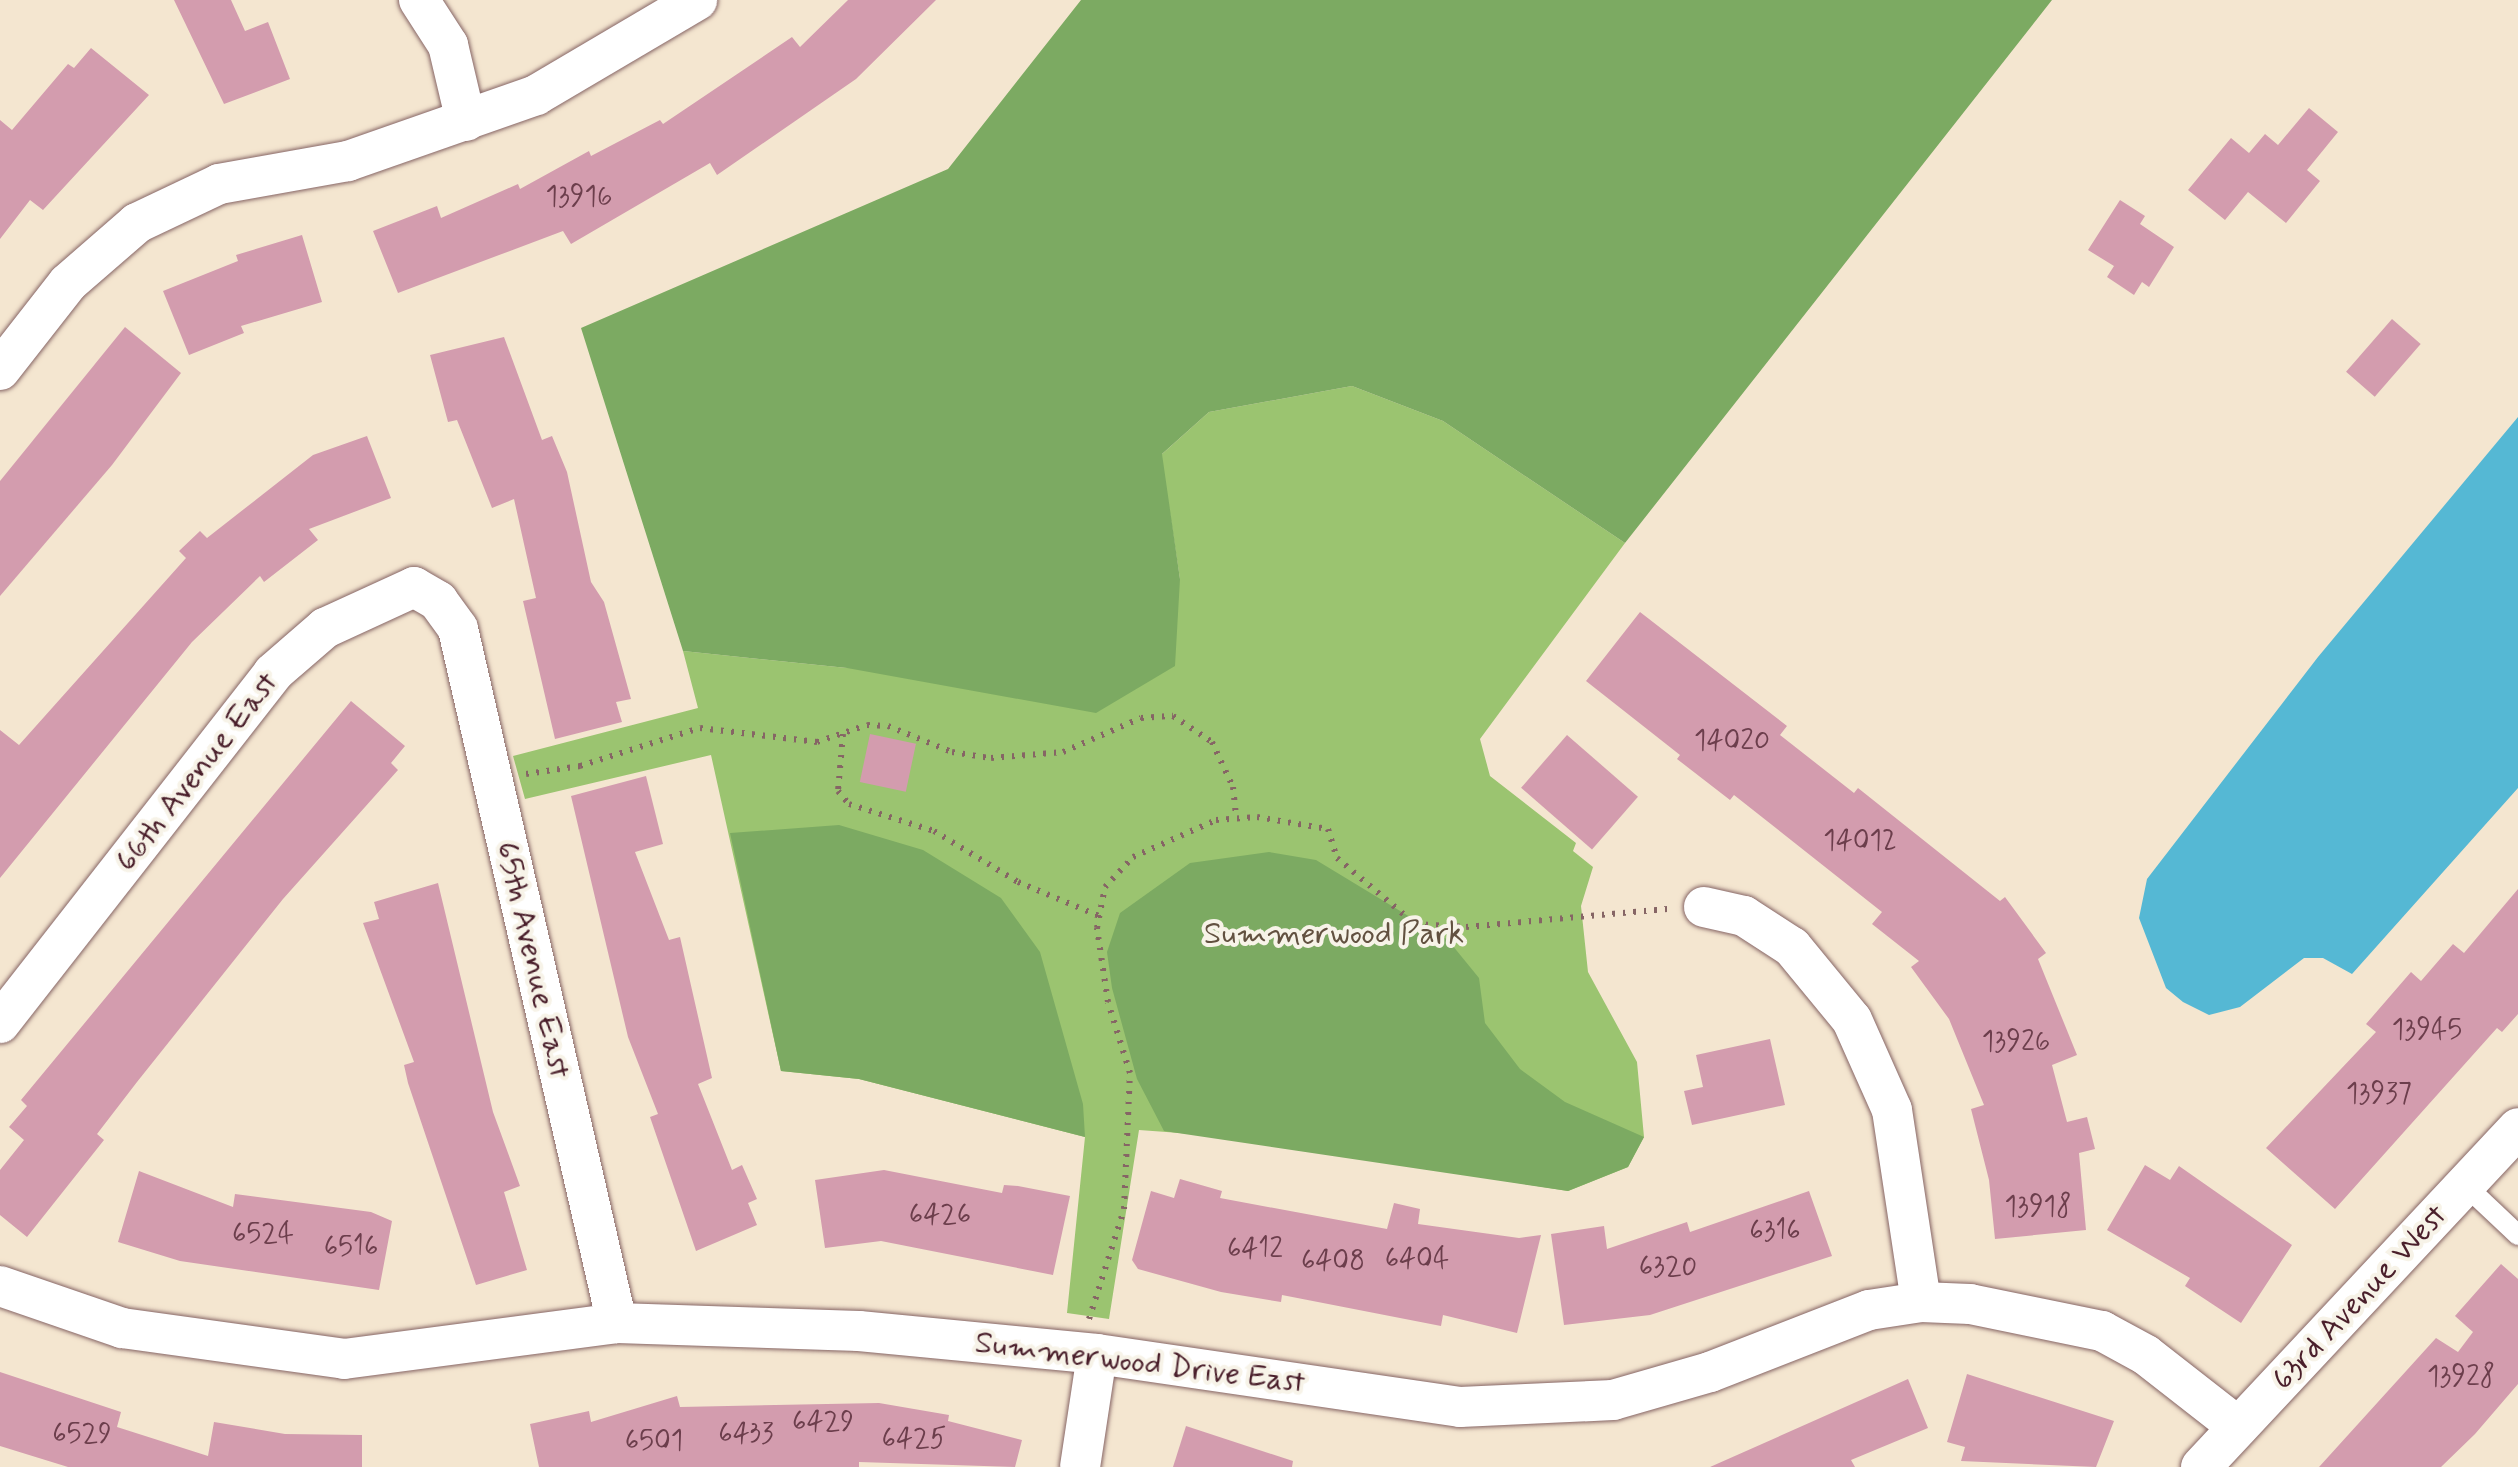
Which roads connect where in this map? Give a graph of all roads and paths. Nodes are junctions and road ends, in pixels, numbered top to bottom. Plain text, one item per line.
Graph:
1 (419, 0) edge
2 (697, 0) edge
3 (466, 121) junction
4 (0, 370) edge
5 (438, 601) joint
6 (843, 734) junction
7 (493, 786) junction
8 (1236, 816) junction
9 (1704, 908) joint
10 (1099, 916) junction
11 (0, 1023) edge
12 (2518, 1128) edge
13 (2465, 1185) junction
14 (2518, 1235) edge
15 (0, 1286) edge
16 (1920, 1302) junction
17 (617, 1324) junction
18 (1090, 1353) junction
19 (2238, 1427) junction
20 (1080, 1467) edge
21 (2201, 1467) edge

1 - 3 street
2 - 3 street
3 - 4 street
5 - 7 street, 65th Avenue East
5 - 11 street, 66th Avenue East
6 - 7 path
6 - 8 path
6 - 10 path
7 - 17 street, 65th Avenue East
8 - 9 path
8 - 10 path
9 - 16 street
10 - 18 path
12 - 13 street, 63rd Avenue West
13 - 14 lane
13 - 19 street, 63rd Avenue West
15 - 17 street, Summerwood Drive East
16 - 18 street, Summerwood Drive East
16 - 19 street, Summerwood Drive East
17 - 18 street, Summerwood Drive East
18 - 20 street
19 - 21 street, 63rd Avenue West

